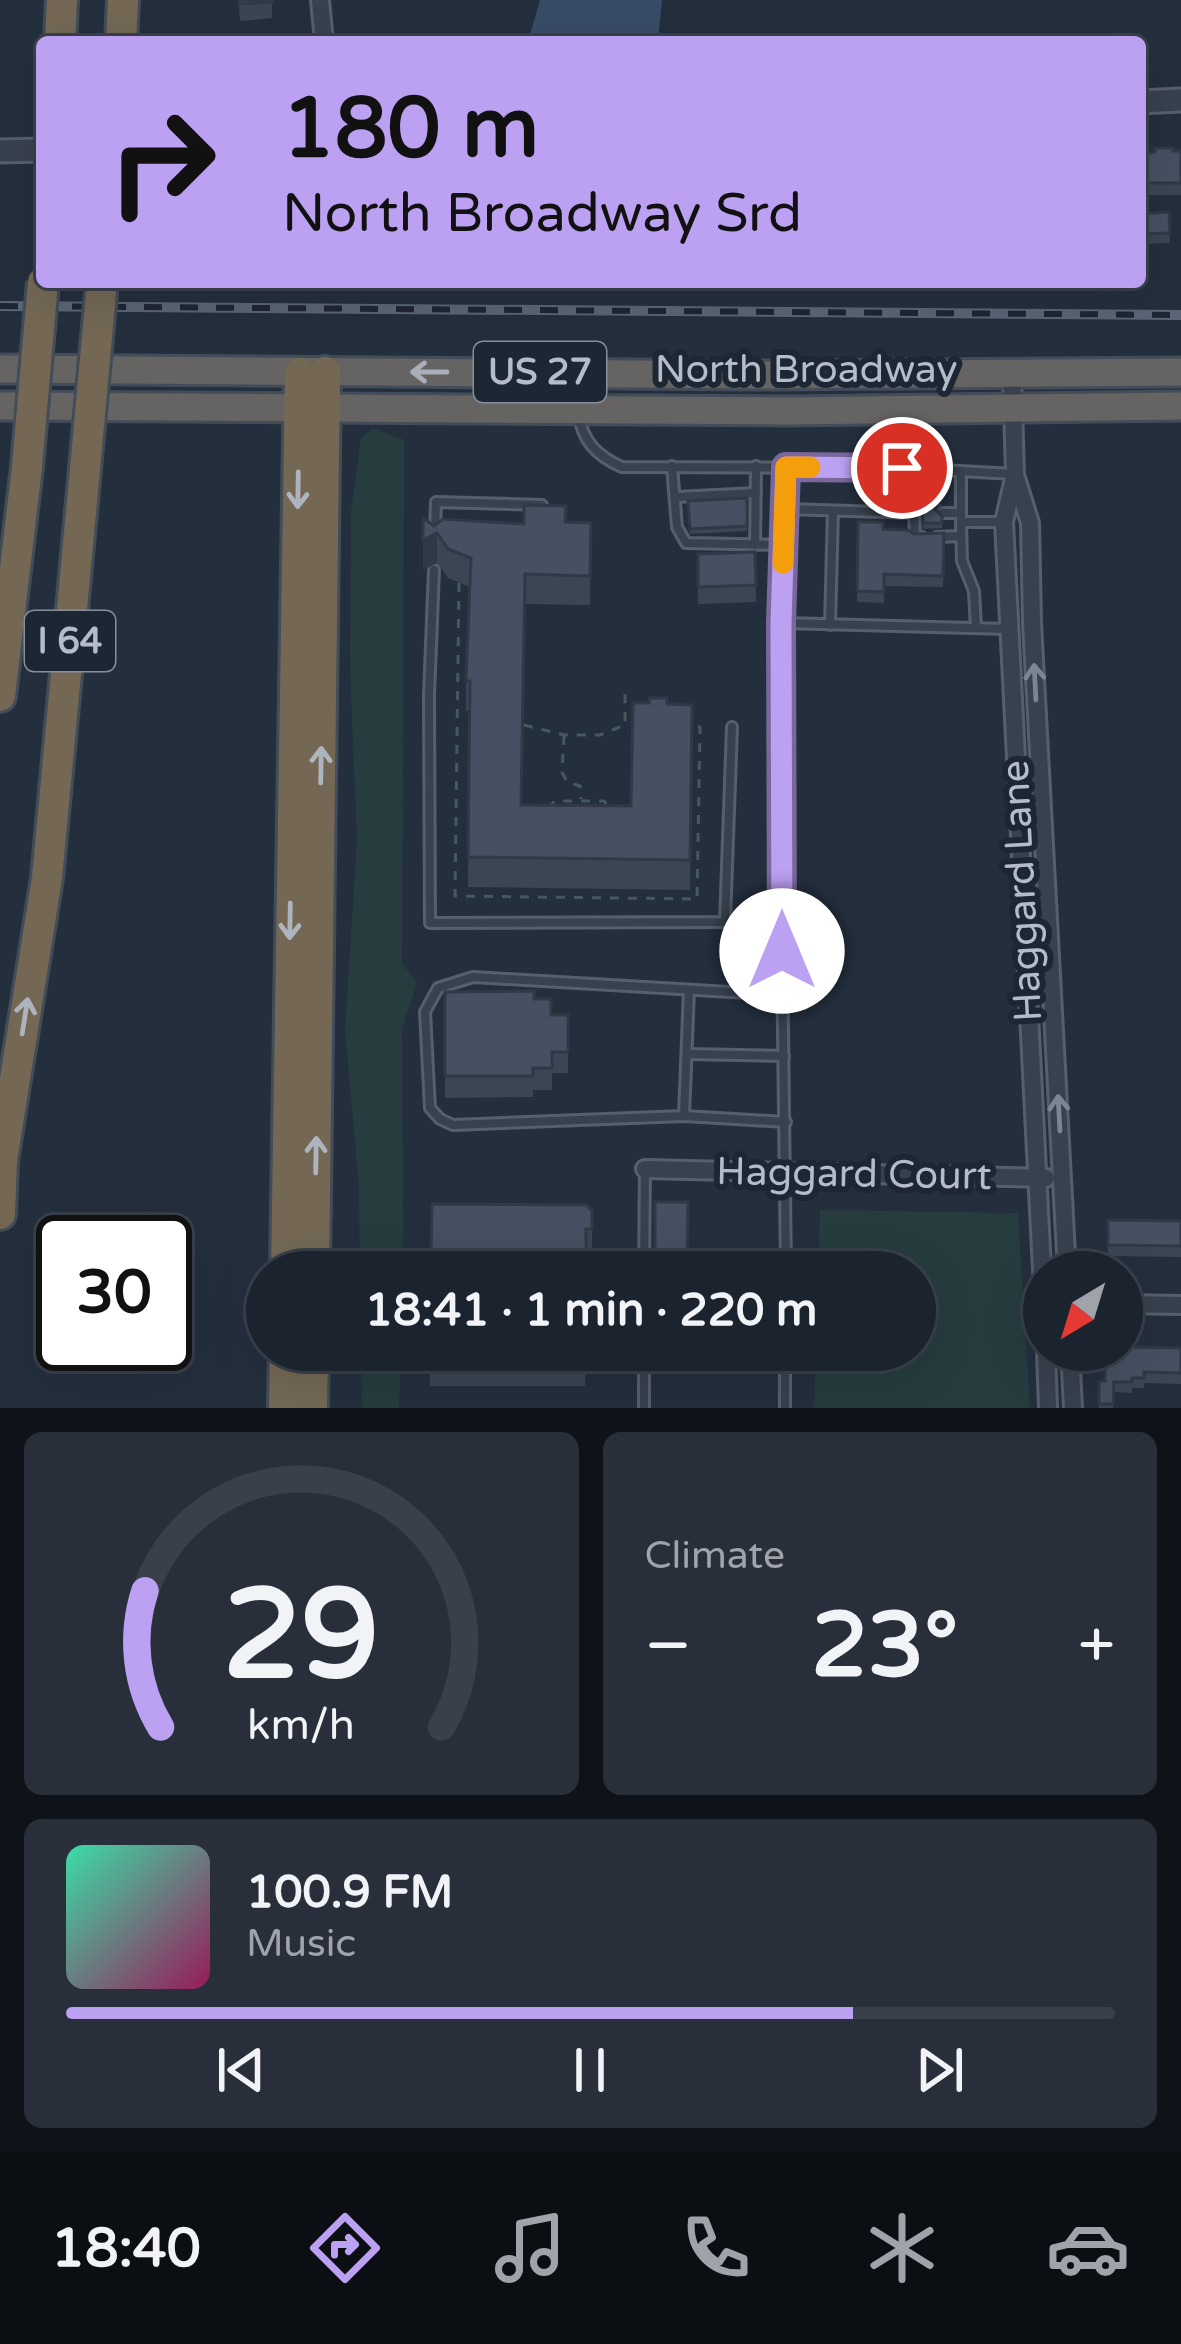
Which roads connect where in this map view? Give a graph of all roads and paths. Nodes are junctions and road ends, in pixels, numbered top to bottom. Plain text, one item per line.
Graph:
1 (62, 0) edge
2 (123, 0) edge
3 (320, 0) edge
4 (61, 36) edge
5 (121, 36) edge
6 (323, 36) edge
7 (1181, 100) edge
8 (1146, 102) edge
9 (36, 150) edge
10 (0, 152) edge
11 (42, 288) edge
12 (101, 288) edge
13 (0, 369) edge
14 (312, 372) junction
15 (1181, 372) edge
16 (1012, 374) junction
17 (0, 406) edge
18 (1181, 406) edge
19 (313, 408) junction
20 (579, 408) junction
21 (1012, 409) junction
22 (672, 466) junction
23 (756, 466) junction
24 (786, 467) junction
25 (902, 468) junction
26 (961, 471) junction
27 (1015, 474) junction
28 (755, 493) junction
29 (676, 496) junction
30 (542, 505) edge
31 (785, 509) junction
32 (833, 511) junction
33 (942, 512) edge
34 (901, 513) junction
35 (961, 517) junction
36 (1004, 522) junction
37 (19, 535) junction
38 (961, 536) junction
39 (755, 545) junction
40 (784, 545) junction
41 (435, 548) edge
42 (434, 570) dead end
43 (459, 583) dead end
44 (0, 603) edge
45 (1008, 605) junction
46 (1032, 605) junction
47 (781, 623) junction
48 (830, 625) junction
49 (976, 628) junction
50 (1009, 629) junction
51 (625, 686) dead end
52 (0, 696) edge
53 (516, 724) edge
54 (681, 727) edge
55 (700, 727) junction
56 (732, 727) joint
57 (1038, 734) junction
58 (564, 735) junction
59 (1015, 736) junction
60 (581, 801) junction
61 (615, 816) edge
62 (538, 818) edge
63 (690, 867) edge
64 (698, 867) junction
65 (627, 890) dead end
66 (1047, 892) junction
67 (1022, 894) junction
68 (627, 898) junction
69 (782, 951) joint
70 (689, 990) junction
71 (783, 995) junction
72 (1053, 1006) junction
73 (1028, 1007) junction
74 (687, 1054) junction
75 (784, 1056) junction
76 (684, 1116) junction
77 (786, 1122) junction
78 (1, 1167) edge
79 (645, 1169) joint
80 (787, 1172) junction
81 (1037, 1178) junction
82 (1062, 1178) junction
83 (0, 1214) edge
84 (287, 1251) edge
85 (314, 1251) edge
86 (644, 1251) edge
87 (786, 1251) edge
88 (1041, 1251) edge
89 (1066, 1251) edge
90 (1143, 1304) edge
91 (1181, 1305) edge
92 (285, 1371) edge
93 (313, 1371) edge
94 (644, 1371) edge
95 (785, 1371) edge
96 (1047, 1371) edge
97 (1071, 1371) edge
98 (284, 1408) edge
99 (313, 1408) edge
100 (644, 1408) edge
101 (785, 1408) edge
102 (1048, 1408) edge
103 (1073, 1408) edge

1 - 4 highway
2 - 5 highway
3 - 6 street
7 - 8 street
9 - 10 street
11 - 37 highway, I 64, bridge
78 -> 12 highway, I 64, bridge
13 - 14 highway, North Broadway / US 27
16 -> 14 highway, North Broadway / US 27
14 - 19 highway
15 - 16 highway, North Broadway / US 27
16 - 21 street, Haggard Lane
17 - 19 highway, North Broadway / US 27
18 - 21 highway, North Broadway / US 27
19 - 20 highway, North Broadway / US 27
19 -> 84 highway
85 -> 19 highway
20 - 21 highway, North Broadway / US 27
20 - 22 lane
21 - 27 street, Haggard Lane
22 - 23 lane
22 - 29 lane
23 - 24 lane
23 - 28 lane
24 - 25 lane
24 - 31 street
25 - 26 lane
25 - 34 lane
26 - 27 lane
26 - 35 lane
27 - 36 street, Haggard Lane
27 - 46 street, Haggard Lane
28 - 29 lane
28 - 39 lane
29 - 39 lane
30 - 41 lane
31 - 32 lane
31 - 40 street
32 - 34 lane
32 - 48 lane
33 - 35 lane
34 - 38 lane
35 - 36 lane
35 - 38 lane
36 - 45 street, Haggard Lane
37 - 44 highway
37 - 52 highway, I 64
38 - 49 lane
39 - 40 lane
40 - 47 street
42 - 56 lane
43 - 68 path
45 - 46 lane
45 - 50 street, Haggard Lane
57 -> 46 street, Haggard Lane
47 - 48 lane
47 - 69 street
48 - 49 lane
49 - 50 lane
50 - 59 street, Haggard Lane
51 - 58 path
53 - 58 path
54 - 55 path
55 - 56 path
55 - 64 path
57 - 59 lane
57 - 66 street, Haggard Lane
58 - 60 path
59 - 67 street, Haggard Lane
60 - 61 path
60 - 62 path
63 - 64 path
64 - 68 path
65 - 68 path
66 - 67 lane
66 - 72 street, Haggard Lane
67 - 73 street, Haggard Lane
69 - 71 lane
70 - 71 lane
70 - 74 lane
70 - 76 lane
71 - 75 lane
72 - 73 lane
82 -> 72 street, Haggard Lane
73 - 81 street, Haggard Lane
74 - 75 lane
74 - 76 lane
75 - 77 lane
76 - 77 lane
77 - 80 lane
78 - 83 highway
79 - 80 street, Haggard Court
79 - 86 lane
80 - 81 street, Haggard Court
80 - 87 lane
81 - 82 street, Haggard Court
81 - 88 street, Haggard Lane
82 - 89 street, Haggard Lane
90 - 91 street
92 - 98 highway
93 - 99 highway
94 - 100 lane
95 - 101 lane
96 - 102 street
97 - 103 street

